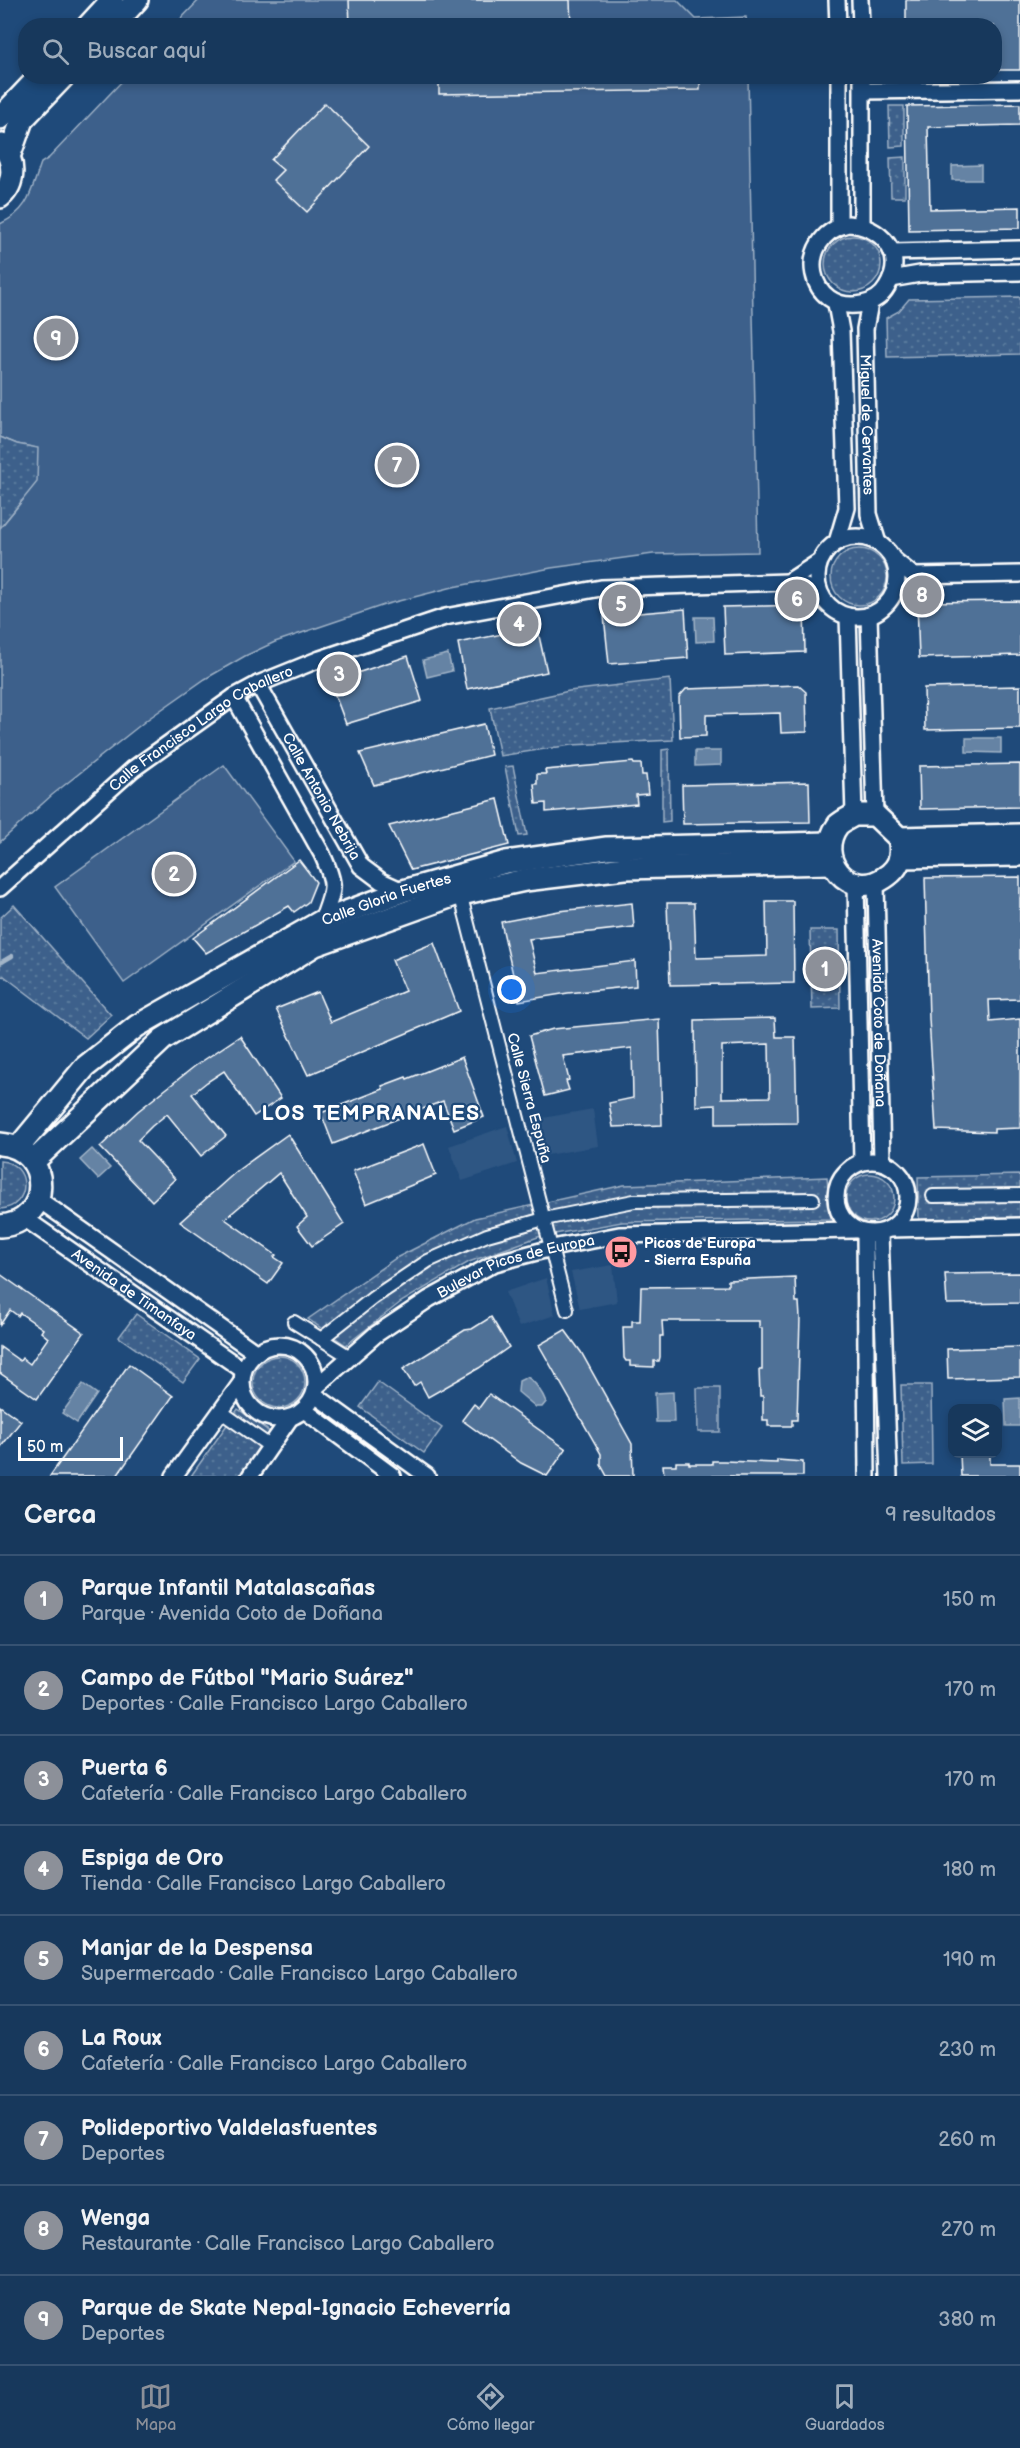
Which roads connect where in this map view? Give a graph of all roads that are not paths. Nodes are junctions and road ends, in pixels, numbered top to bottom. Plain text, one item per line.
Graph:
1 (112, 0) edge
2 (137, 0) edge
3 (837, 0) edge
4 (860, 0) edge
5 (95, 18) edge
6 (120, 18) edge
7 (838, 18) edge
8 (861, 18) edge
9 (32, 84) edge
10 (56, 84) edge
11 (839, 84) edge
12 (862, 84) edge
13 (1020, 89) edge
14 (0, 118) edge
15 (5, 148) edge
16 (0, 197) edge
17 (862, 225) junction
18 (839, 226) junction
19 (1020, 249) edge
20 (892, 252) junction
21 (1020, 272) edge
22 (891, 279) junction
23 (870, 303) junction
24 (837, 304) junction
25 (837, 542) junction
26 (878, 543) junction
27 (893, 559) junction
28 (819, 562) junction
29 (1020, 574) edge
30 (914, 576) junction
31 (788, 582) junction
32 (819, 591) junction
33 (892, 595) junction
34 (869, 615) junction
35 (848, 616) junction
36 (258, 684) junction
37 (234, 697) junction
38 (875, 814) junction
39 (854, 815) junction
40 (1020, 835) edge
41 (900, 847) junction
42 (831, 853) junction
43 (1020, 855) edge
44 (866, 884) junction
45 (0, 888) edge
46 (403, 891) junction
47 (460, 893) junction
48 (322, 921) junction
49 (9, 1146) edge
50 (33, 1162) junction
51 (862, 1162) junction
52 (882, 1162) junction
53 (1020, 1195) edge
54 (933, 1196) dead end
55 (38, 1199) junction
56 (813, 1199) dead end
57 (24, 1218) junction
58 (544, 1219) junction
59 (0, 1226) edge
60 (1020, 1226) edge
61 (872, 1232) junction
62 (552, 1248) junction
63 (567, 1310) dead end
64 (294, 1322) dead end
65 (321, 1339) junction
66 (255, 1352) junction
67 (350, 1357) junction
68 (242, 1376) junction
69 (316, 1390) junction
70 (304, 1410) junction
71 (220, 1411) junction
72 (290, 1418) junction
73 (271, 1447) junction
74 (174, 1476) edge
75 (250, 1476) edge
76 (393, 1476) edge
77 (428, 1476) edge
78 (867, 1476) edge
79 (889, 1476) edge

1 - 5 main road
2 - 6 main road
3 - 7 street
4 - 8 street
9 - 14 main road
10 - 15 main road
11 - 18 street
12 - 13 street
12 - 17 street
15 - 16 main road
17 - 18 street
17 - 20 street
18 - 24 street
19 - 20 street
20 - 22 street
21 - 22 street
22 - 23 street
23 - 24 street
23 - 26 street, Miguel de Cervantes
24 - 25 street, Miguel de Cervantes
25 - 26 street
25 - 28 street
26 - 27 street
27 - 30 street
27 - 33 street
28 - 31 street
28 - 32 street
29 - 30 street
30 - 33 street
31 - 32 street, Calle Francisco Largo Caballero
31 - 36 street, Calle Francisco Largo Caballero
32 - 35 street
33 - 34 street
34 - 35 street
34 - 38 street
35 - 39 street
36 - 37 street, Calle Francisco Largo Caballero
36 - 46 street, Calle Antonio Nebrija
37 - 45 street, Calle Francisco Largo Caballero
37 - 48 street, Calle Antonio Nebrija
38 - 39 main road
38 - 41 main road
39 - 42 main road
40 - 41 main road
41 - 43 main road
41 - 44 main road
42 - 44 main road
42 - 46 main road, Calle Gloria Fuertes
42 - 47 main road, Calle Gloria Fuertes
44 - 51 street, Avenida Coto de Doñana
44 - 52 street, Avenida Coto de Doñana
46 - 48 main road, Calle Gloria Fuertes
47 - 50 main road, Calle Gloria Fuertes
47 - 58 street, Calle Sierra Espuña
48 - 49 main road, Calle Gloria Fuertes
49 - 50 main road
50 - 55 main road
51 - 52 street
51 - 61 street
52 - 61 street
53 - 54 street
55 - 57 main road
55 - 66 street, Avenida de Timanfaya
56 - 58 street
57 - 59 main road
57 - 68 street, Avenida de Timanfaya
58 - 62 street, Calle Sierra Espuña
58 - 65 street
60 - 61 street, Bulevar Picos de Europa
61 - 62 street, Bulevar Picos de Europa
61 - 78 street
61 - 79 street
62 - 63 street, Calle Sierra Espuña
62 - 67 street, Bulevar Picos de Europa
64 - 65 street
65 - 67 street
66 - 68 street
66 - 69 street
67 - 69 street, Bulevar Picos de Europa
68 - 71 street
68 - 72 street
69 - 70 street
69 - 77 street
70 - 72 street
70 - 76 street
71 - 73 street
71 - 74 street
72 - 73 street
73 - 75 street

